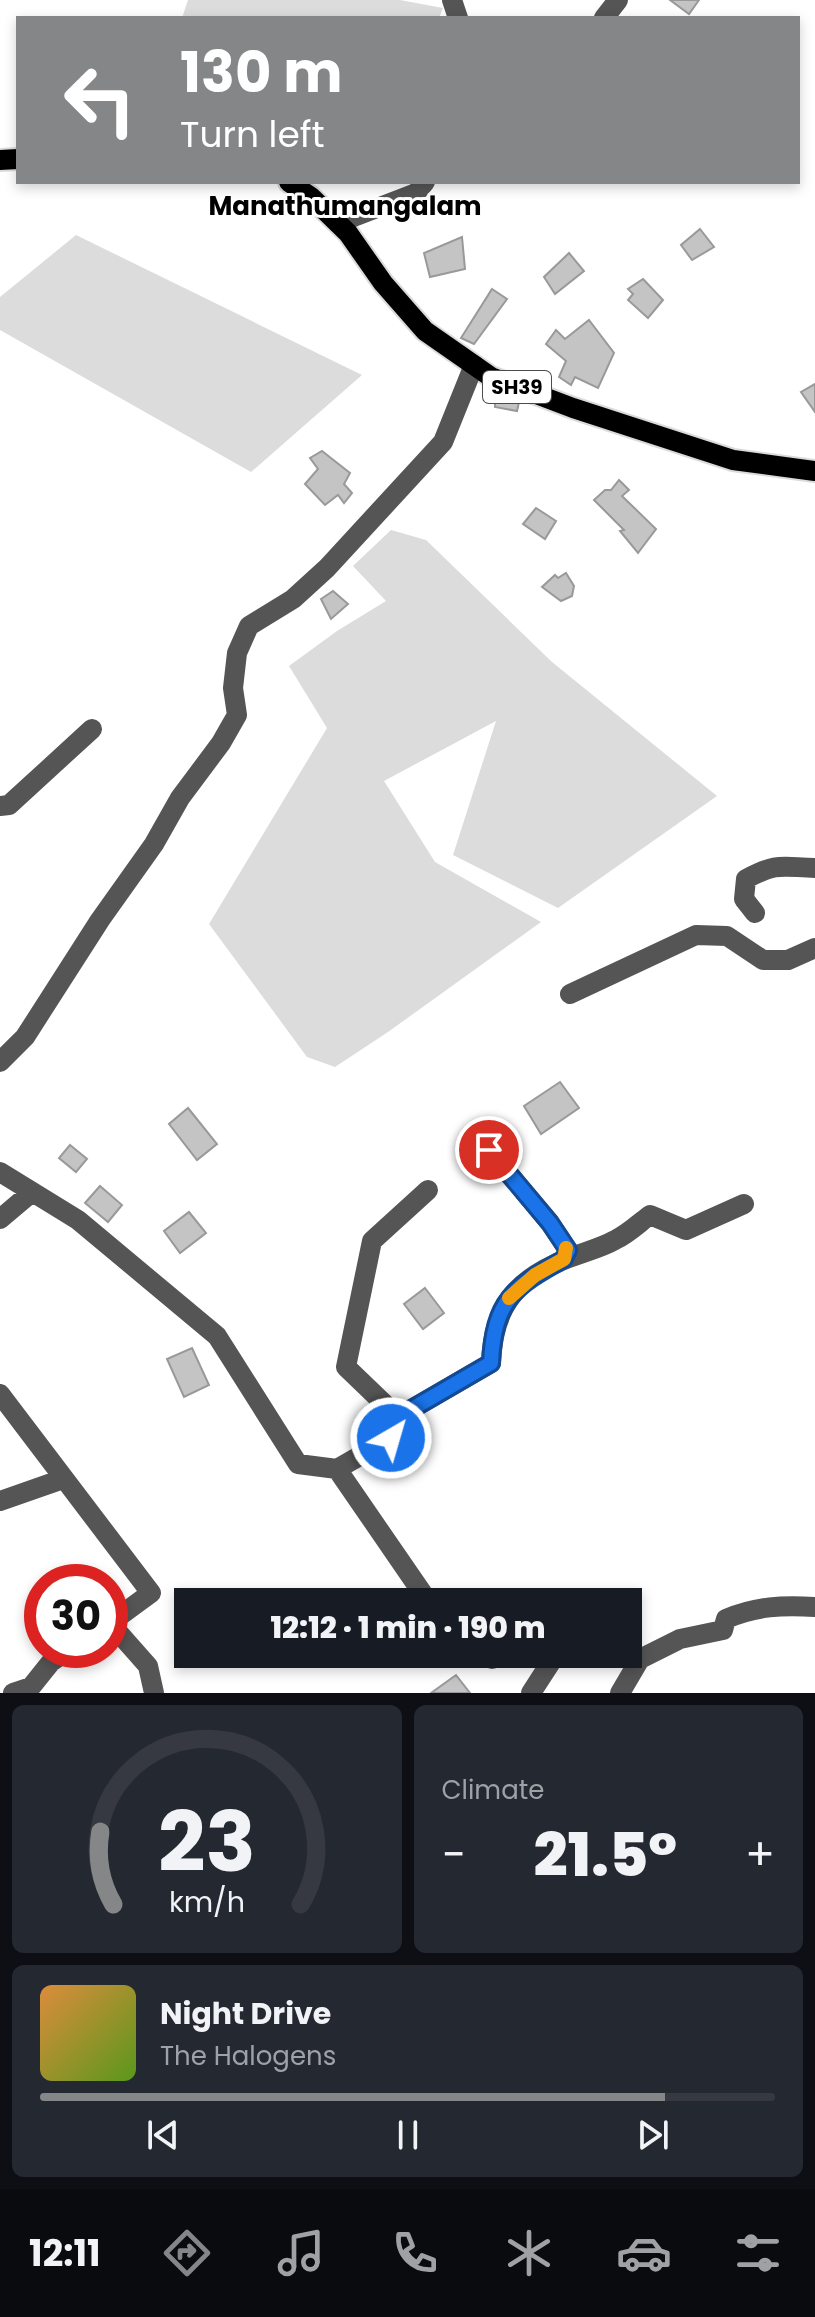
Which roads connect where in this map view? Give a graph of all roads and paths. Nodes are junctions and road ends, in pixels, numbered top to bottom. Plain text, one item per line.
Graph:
1 (618, 0) edge
2 (606, 16) edge
3 (292, 184) edge
4 (423, 184) edge
5 (338, 223) junction
6 (474, 365) junction
7 (815, 471) edge
8 (92, 729) dead end
9 (0, 806) edge
10 (815, 868) edge
11 (755, 913) dead end
12 (815, 948) edge
13 (570, 994) dead end
14 (0, 1062) edge
15 (489, 1150) dead end
16 (0, 1172) edge
17 (428, 1190) dead end
18 (32, 1192) junction
19 (744, 1204) dead end
20 (0, 1219) edge
21 (564, 1259) junction
22 (0, 1396) edge
23 (398, 1417) junction
24 (337, 1469) junction
25 (63, 1479) junction
26 (0, 1501) edge
27 (419, 1588) edge
28 (815, 1607) edge
29 (128, 1610) edge
30 (128, 1643) edge
31 (46, 1668) edge
32 (547, 1668) edge
33 (13, 1693) edge
34 (154, 1693) edge
35 (531, 1693) edge
36 (620, 1693) edge

1 - 2 street
3 - 5 main road, SH39
4 - 5 street
5 - 6 main road, SH39
6 - 7 main road, SH39
6 - 14 street
8 - 9 street
10 - 11 street
12 - 13 street
15 - 21 street
16 - 18 street
17 - 23 street
18 - 20 street
18 - 24 street
19 - 21 street
21 - 23 street
22 - 25 street
23 - 24 street
24 - 27 street
25 - 26 street
25 - 29 street
28 - 36 street
30 - 34 street
31 - 33 street
32 - 35 street

